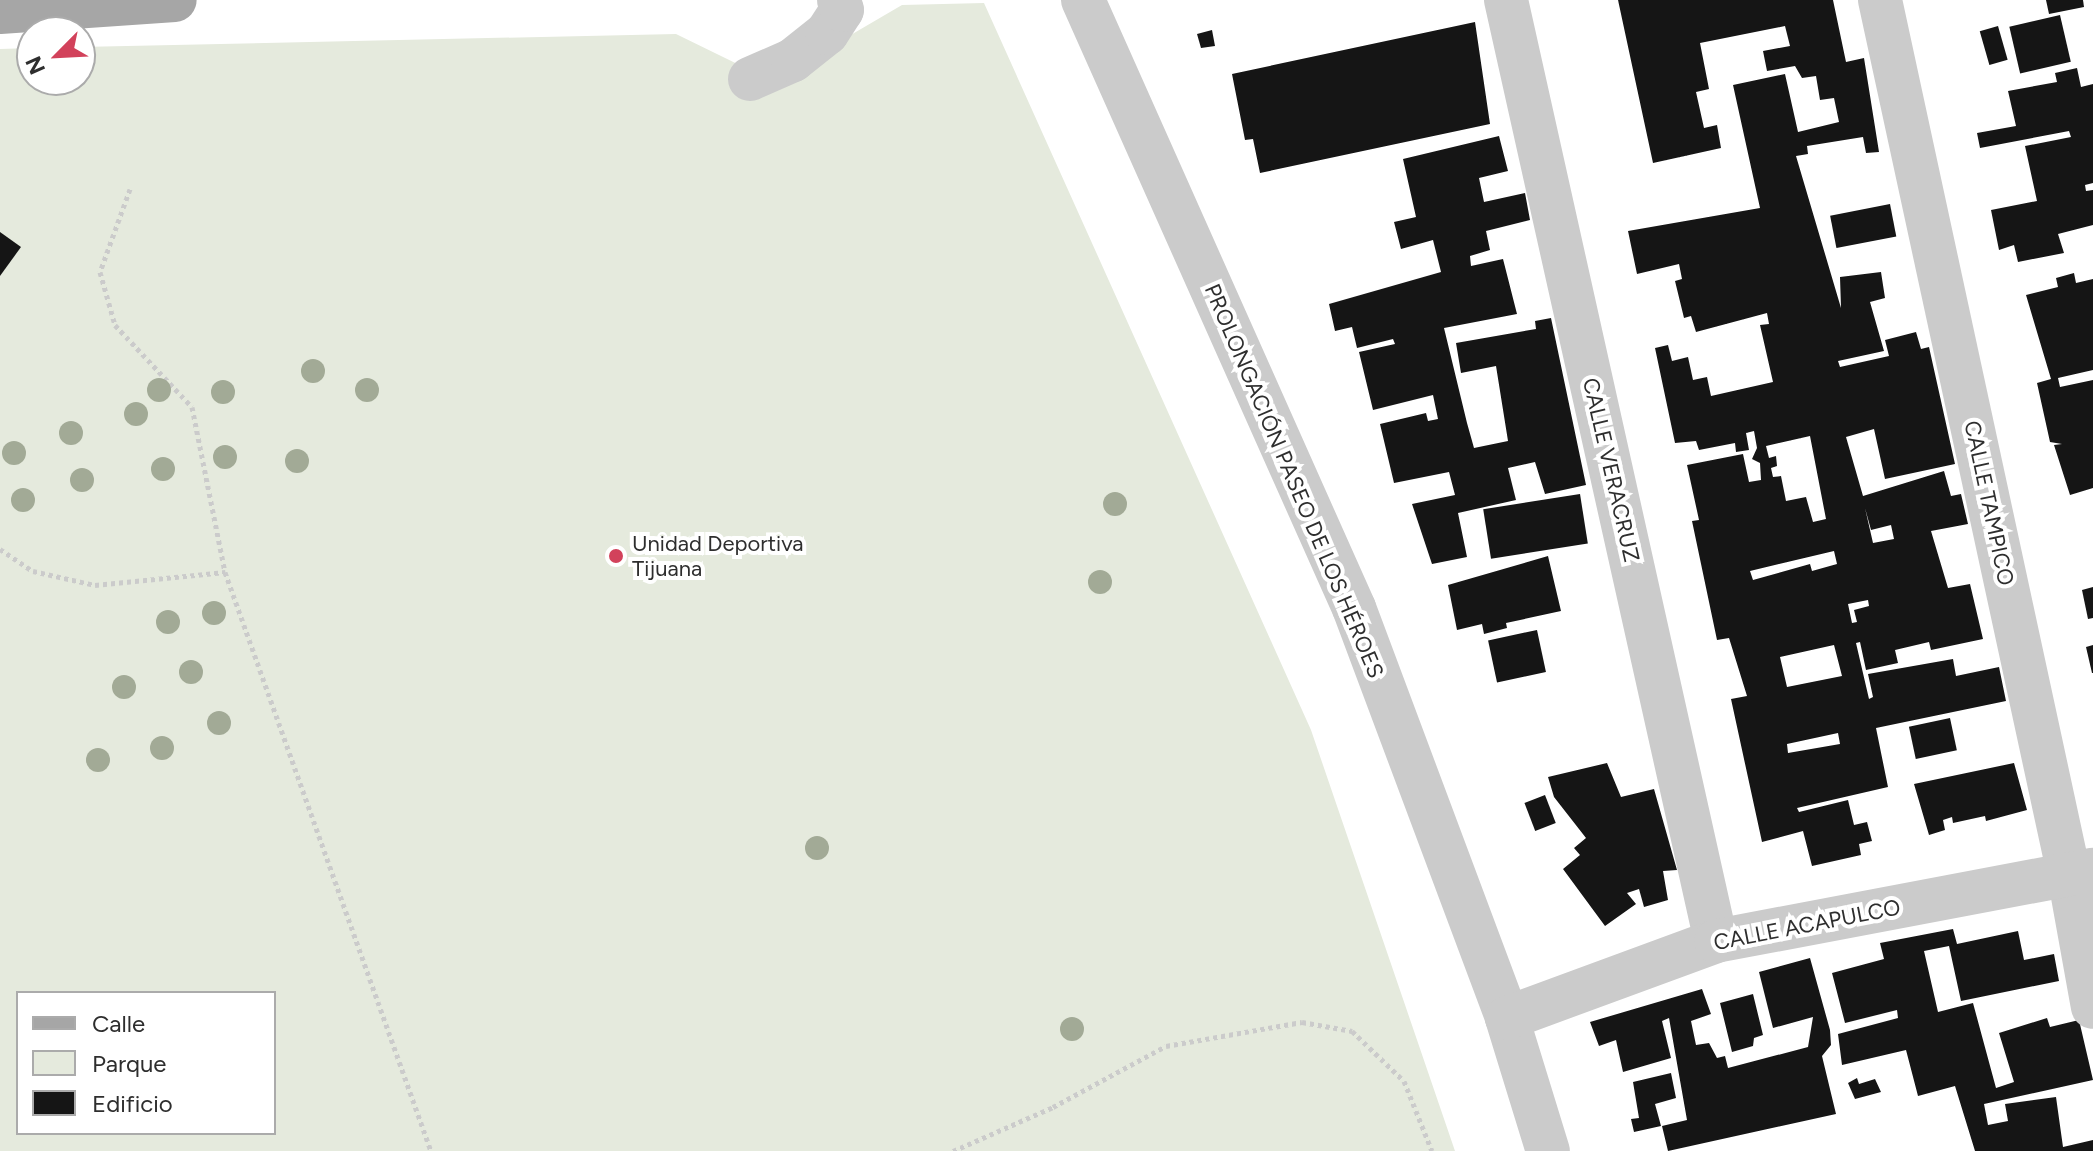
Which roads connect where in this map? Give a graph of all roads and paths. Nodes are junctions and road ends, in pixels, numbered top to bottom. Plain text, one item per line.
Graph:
1 (175, 0) edge
2 (839, 0) edge
3 (1083, 0) edge
4 (1506, 0) edge
5 (1880, 0) edge
6 (0, 12) edge
7 (750, 79) dead end
8 (130, 189) dead end
9 (0, 549) edge
10 (225, 572) junction
11 (2081, 872) edge
12 (1716, 941) junction
13 (2093, 1007) edge
14 (1507, 1018) junction
15 (431, 1151) edge
16 (953, 1151) edge
17 (1432, 1151) edge
18 (1548, 1151) edge

1 - 6 main road
2 - 7 street
3 - 14 street, PROLONGACIÓN PASEO DE LOS HÉROES
4 - 12 street, CALLE VERACRUZ
5 - 11 street, CALLE TAMPICO
8 - 10 path
9 - 10 path
10 - 15 path
11 - 12 street, CALLE ACAPULCO
11 - 13 street, CALLE TAMPICO
12 - 14 street, CALLE ACAPULCO
14 - 18 street, PROLONGACIÓN PASEO DE LOS HÉROES
16 - 17 path

